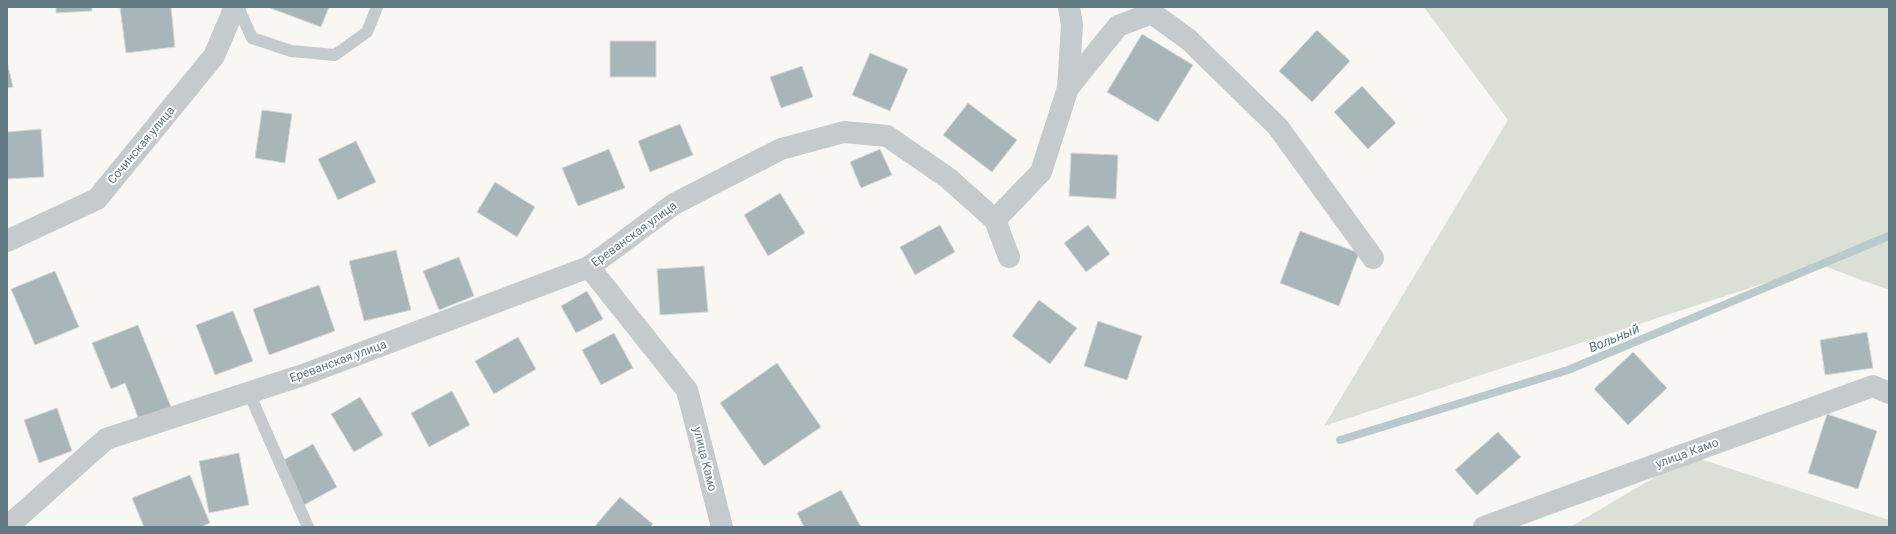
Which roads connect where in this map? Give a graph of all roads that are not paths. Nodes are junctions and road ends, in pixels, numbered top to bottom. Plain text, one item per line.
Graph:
1 (237, 7) edge
2 (377, 7) edge
3 (1069, 7) edge
4 (1068, 88) junction
5 (995, 220) junction
6 (7, 241) edge
7 (1009, 257) dead end
8 (1373, 258) dead end
9 (589, 267) junction
10 (248, 393) junction
11 (1889, 393) edge
12 (7, 527) edge
13 (308, 527) edge
14 (722, 527) edge
15 (1484, 527) edge

1 - 2 lane
1 - 6 street, Сочинская улица
3 - 4 street
4 - 5 street
4 - 8 street
5 - 7 street
5 - 9 street, Ереванская улица
9 - 10 street, Ереванская улица
9 - 14 street, улица Камо
10 - 12 street, Ереванская улица
10 - 13 lane
11 - 15 street, улица Камо

